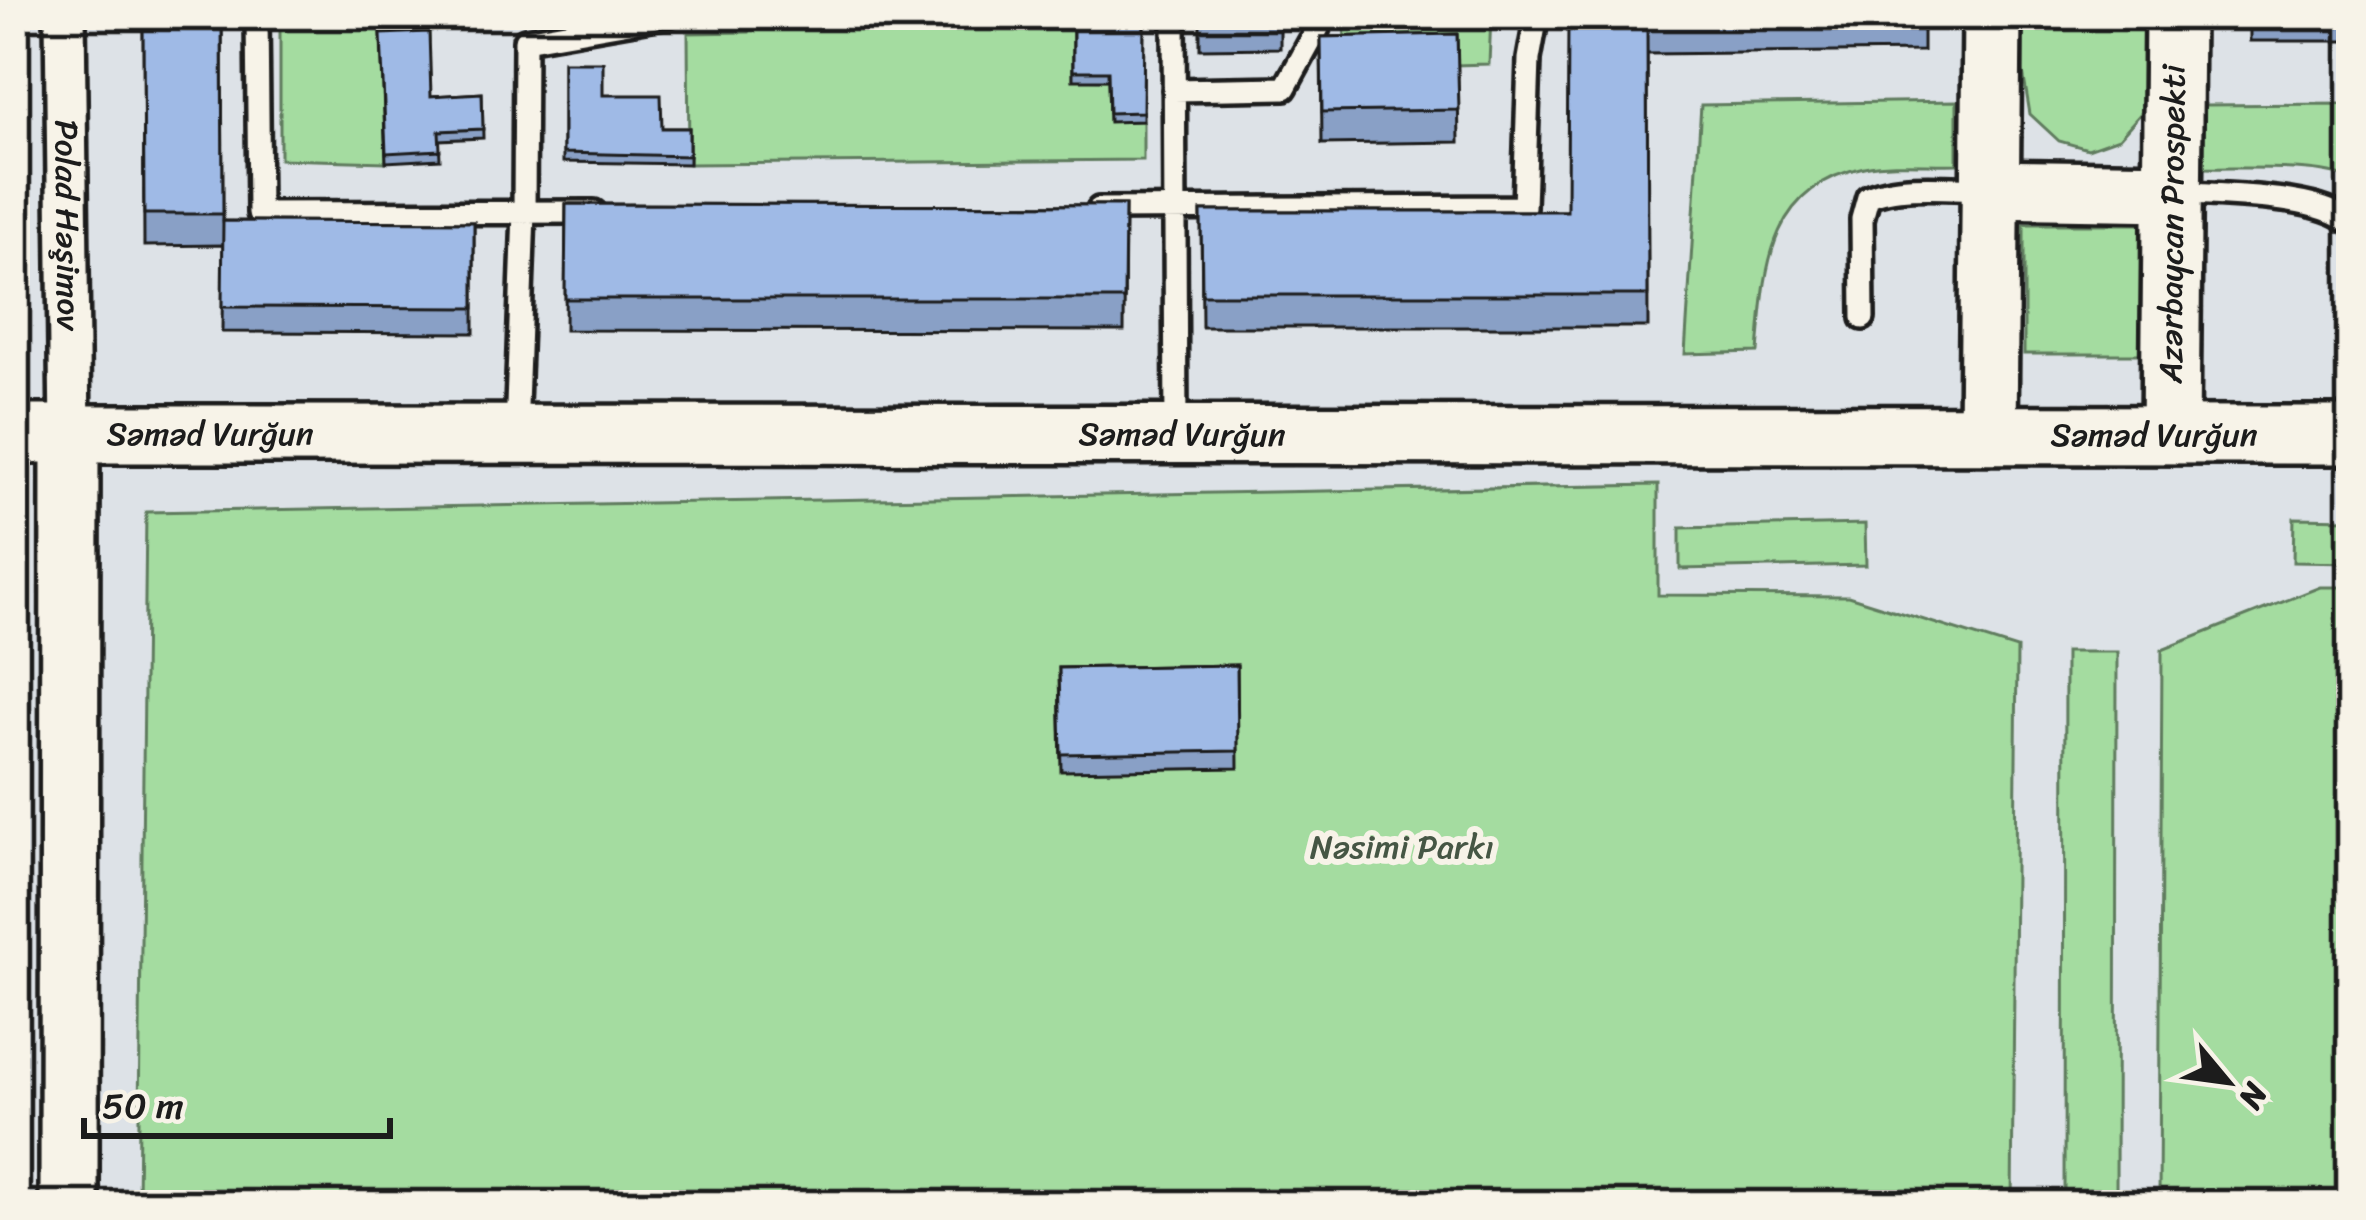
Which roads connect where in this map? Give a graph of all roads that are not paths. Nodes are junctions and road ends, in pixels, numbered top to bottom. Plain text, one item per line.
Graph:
1 (65, 15) edge
2 (257, 15) edge
3 (669, 15) edge
4 (1174, 15) edge
5 (1318, 15) edge
6 (1537, 15) edge
7 (1992, 15) edge
8 (2174, 15) edge
9 (1174, 90) junction
10 (1990, 189) junction
11 (2172, 192) junction
12 (1082, 209) edge
13 (1175, 209) junction
14 (524, 212) junction
15 (617, 212) edge
16 (2351, 223) edge
17 (1863, 318) dead end
18 (1988, 434) junction
19 (2170, 434) junction
20 (2351, 434) edge
21 (43, 435) edge
22 (515, 435) junction
23 (1177, 435) junction
24 (69, 1205) edge

1 - 21 street, Polad Həşimov
2 - 14 lane
3 - 14 lane
4 - 9 lane
5 - 9 lane
6 - 13 lane
7 - 10 main road
8 - 11 main road, Azərbaycan Prospekti
9 - 13 lane
10 - 11 main road
10 - 17 lane
10 - 18 main road
11 - 16 lane
11 - 19 main road, Azərbaycan Prospekti
12 - 13 lane
13 - 23 lane
14 - 15 lane
14 - 22 lane
18 - 19 main road, Səməd Vurğun
18 - 23 main road, Səməd Vurğun
19 - 20 main road, Səməd Vurğun
21 - 22 main road, Səməd Vurğun
21 - 24 main road
22 - 23 main road, Səməd Vurğun

